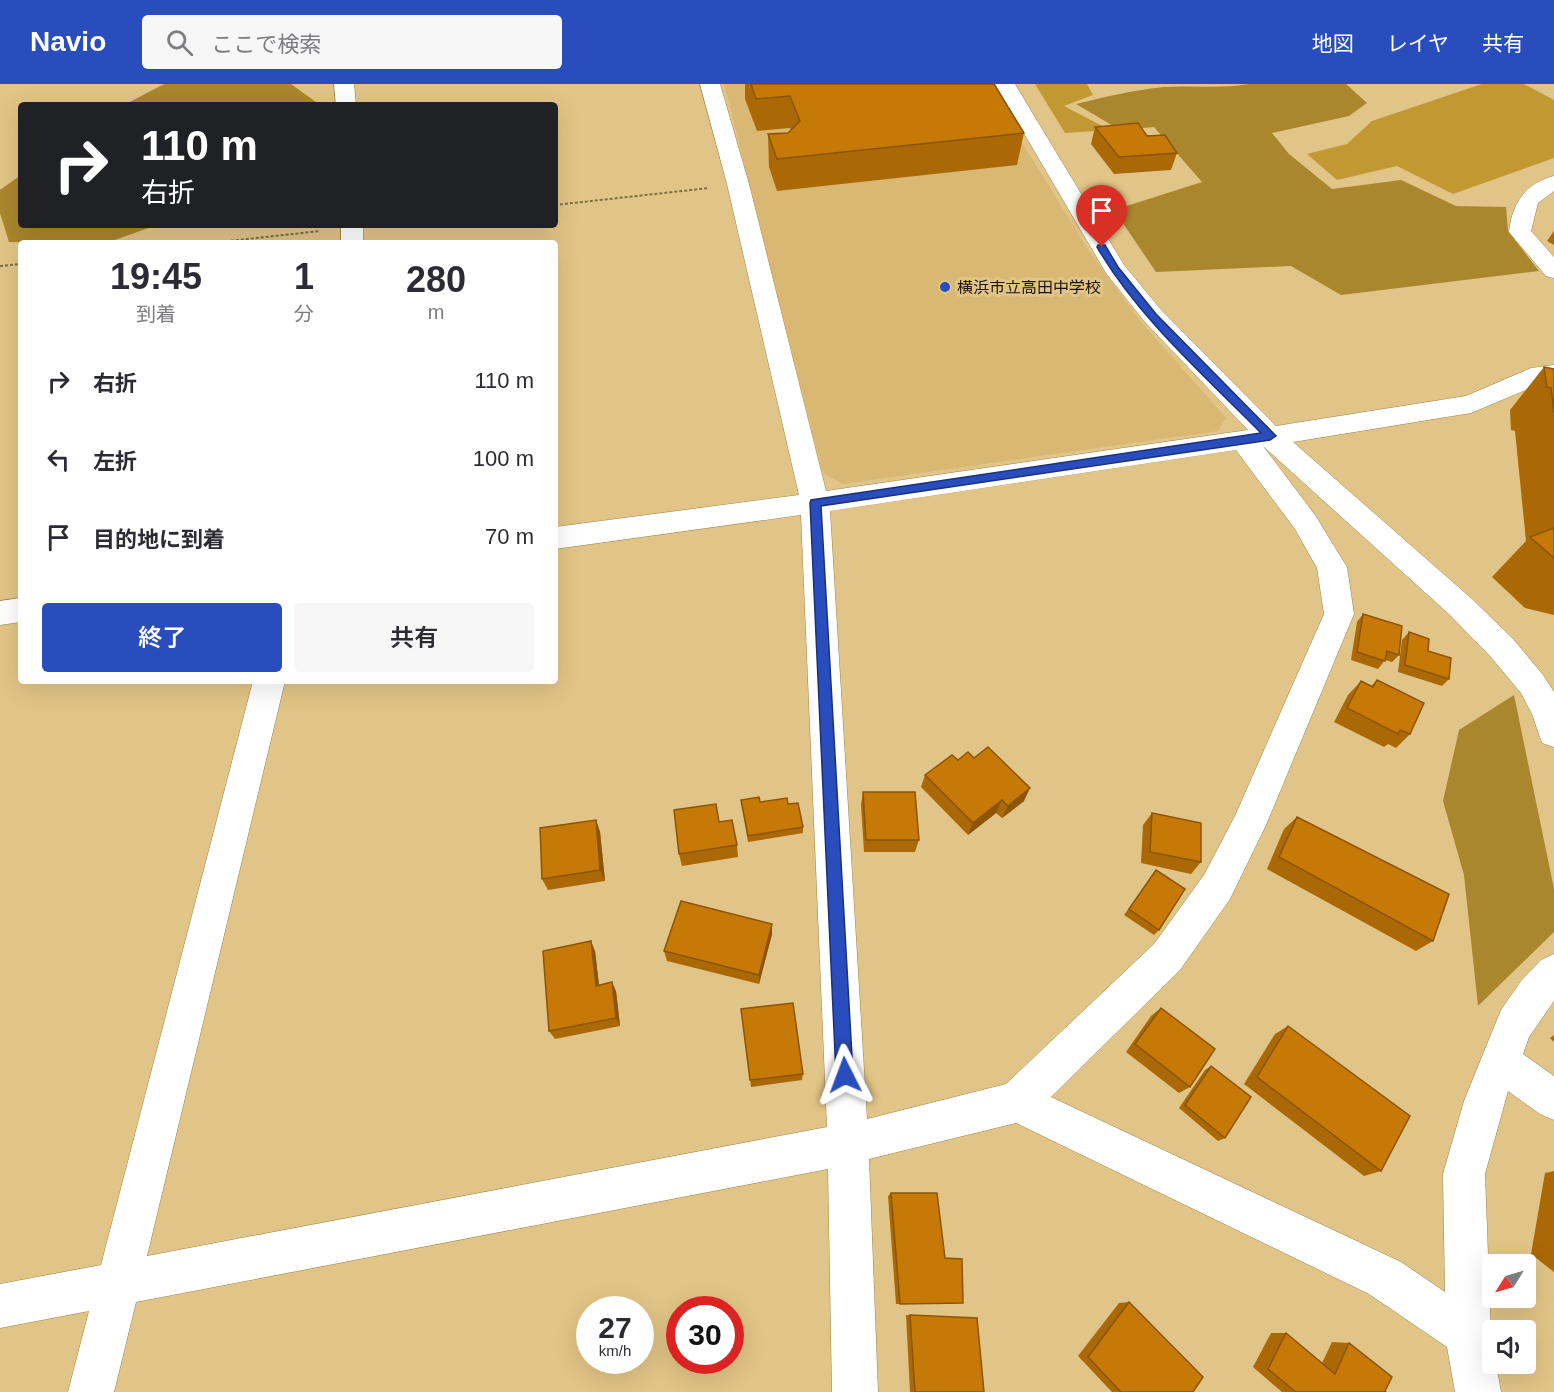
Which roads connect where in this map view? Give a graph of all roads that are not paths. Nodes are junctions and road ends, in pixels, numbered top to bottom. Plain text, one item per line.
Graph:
1 (345, 84) edge
2 (710, 84) edge
3 (1005, 84) edge
4 (346, 102) edge
5 (1554, 182) edge
6 (1533, 196) junction
7 (1554, 207) edge
8 (1554, 271) edge
9 (1554, 373) edge
10 (1257, 438) junction
11 (815, 503) junction
12 (558, 538) edge
13 (18, 610) edge
14 (0, 613) edge
15 (268, 684) edge
16 (1554, 733) edge
17 (1554, 974) edge
18 (1499, 1060) junction
19 (1554, 1100) edge
20 (1017, 1102) junction
21 (848, 1144) junction
22 (119, 1284) junction
23 (0, 1306) edge
24 (1468, 1334) junction
25 (91, 1392) edge
26 (855, 1392) edge
27 (1478, 1392) edge

1 - 4 street
2 - 11 street
3 - 10 street
5 - 6 street
6 - 7 street
6 - 8 street
9 - 10 street
10 - 11 street
10 - 16 street
10 - 20 street
11 - 12 street
11 - 21 street
13 - 14 street
15 - 22 street
17 - 18 street
18 - 19 street
18 - 24 street
20 - 21 street
20 - 24 street
21 - 22 street
21 - 26 street
22 - 23 street
22 - 25 street
24 - 27 street

